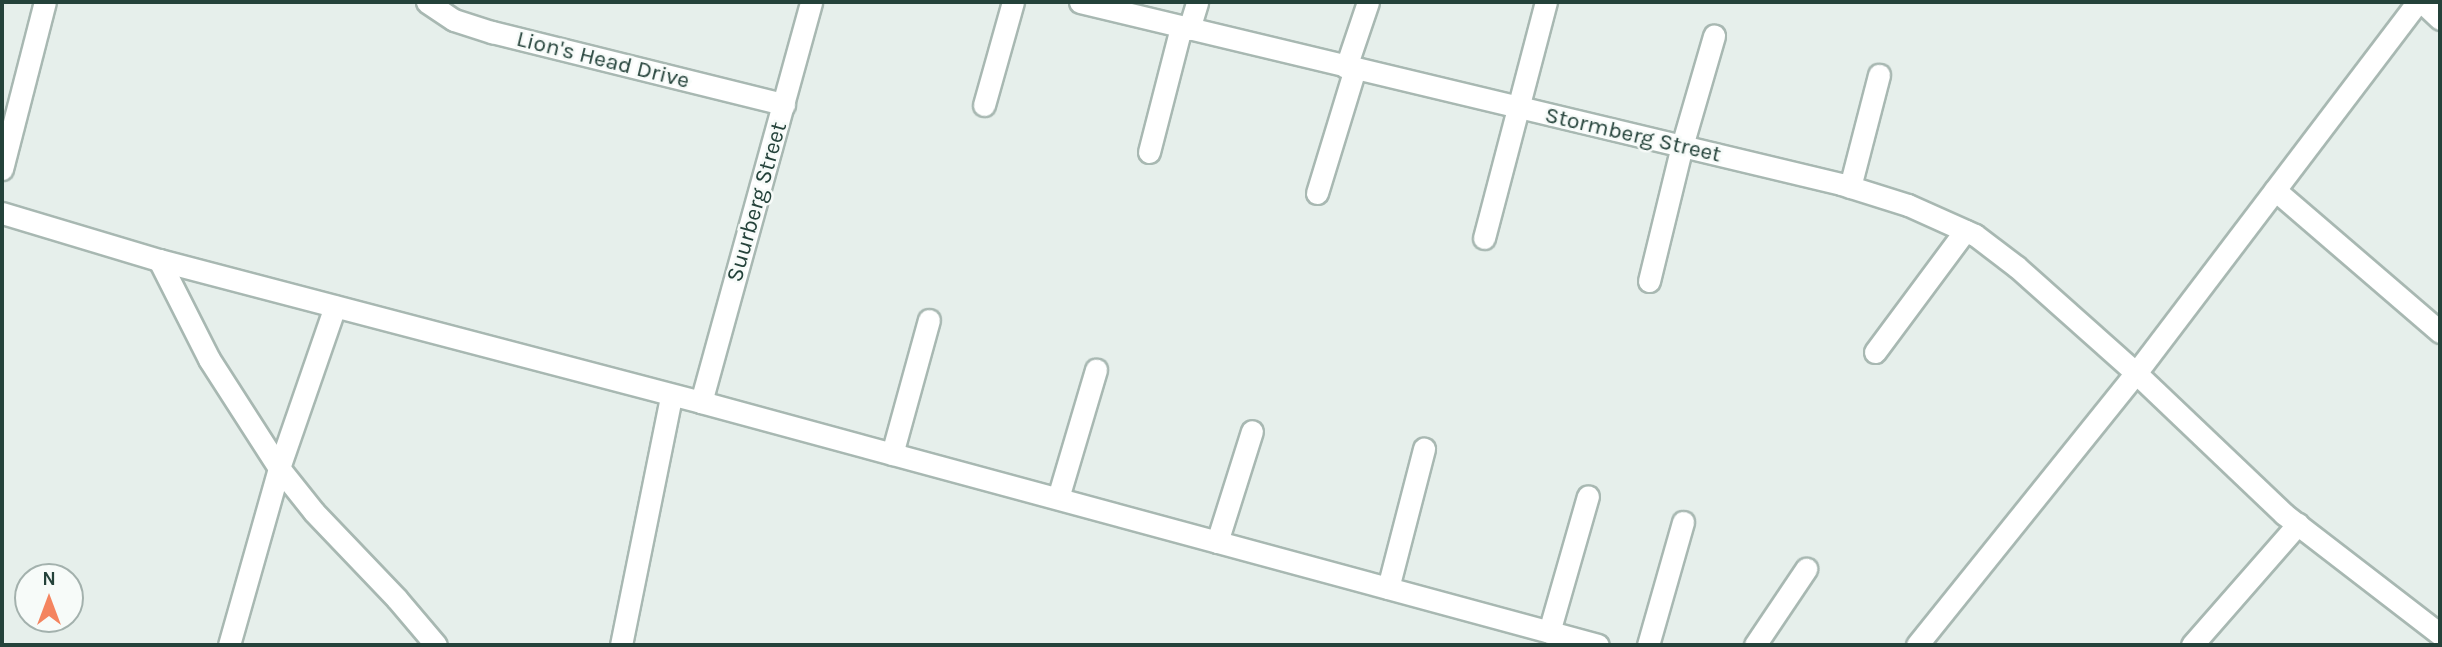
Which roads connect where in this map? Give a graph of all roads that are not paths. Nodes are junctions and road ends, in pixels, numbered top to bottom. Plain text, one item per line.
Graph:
1 (45, 2) edge
2 (427, 2) edge
3 (811, 2) edge
4 (1013, 2) edge
5 (1080, 2) edge
6 (1197, 2) edge
7 (1368, 2) edge
8 (1546, 2) edge
9 (2420, 2) edge
10 (2440, 19) edge
11 (1185, 28) junction
12 (1714, 36) dead end
13 (1350, 68) junction
14 (1879, 75) dead end
15 (784, 104) junction
16 (984, 105) dead end
17 (1518, 108) junction
18 (1682, 146) junction
19 (1149, 152) dead end
20 (2, 169) edge
21 (1850, 187) junction
22 (2275, 190) junction
23 (1317, 194) dead end
24 (2, 213) edge
25 (1965, 231) junction
26 (1483, 238) dead end
27 (159, 260) junction
28 (1648, 281) dead end
29 (335, 306) junction
30 (929, 320) dead end
31 (2440, 332) edge
32 (1875, 352) dead end
33 (1096, 370) dead end
34 (2136, 373) junction
35 (671, 396) junction
36 (701, 402) junction
37 (1252, 431) dead end
38 (1424, 449) dead end
39 (892, 454) junction
40 (279, 468) junction
41 (1588, 496) dead end
42 (1058, 498) junction
43 (1684, 522) dead end
44 (2298, 524) junction
45 (1217, 542) junction
46 (1806, 569) dead end
47 (1388, 588) junction
48 (1549, 632) junction
49 (2440, 634) edge
50 (229, 645) edge
51 (436, 645) edge
52 (621, 645) edge
53 (1598, 645) edge
54 (1648, 645) edge
55 (1755, 645) edge
56 (1917, 645) edge
57 (2192, 645) edge

1 - 20 street
2 - 15 street, Lion's Head Drive
3 - 15 street, Suurberg Street
4 - 16 street
5 - 11 street, Stormberg Street
6 - 11 street
7 - 13 street
8 - 17 street
9 - 10 street
9 - 22 street
11 - 13 street, Stormberg Street
11 - 19 street
12 - 18 street
13 - 17 street, Stormberg Street
13 - 23 street
14 - 21 street
15 - 36 street, Suurberg Street
17 - 18 street, Stormberg Street
17 - 26 street
18 - 21 street, Stormberg Street
18 - 28 street
21 - 25 street, Stormberg Street
22 - 31 street
22 - 34 street
24 - 27 street
25 - 32 street
25 - 34 street, Stormberg Street
27 - 29 street
27 - 40 street
29 - 35 street
29 - 40 street
30 - 39 street
33 - 42 street
34 - 44 street, Stormberg Street
34 - 56 street
35 - 36 street
35 - 52 street
36 - 39 street
37 - 45 street
38 - 47 street
39 - 42 street
40 - 50 street
40 - 51 street
41 - 48 street
42 - 45 street
43 - 54 street
44 - 49 street, Stormberg Street
44 - 57 street
45 - 47 street
46 - 55 street
47 - 48 street
48 - 53 street

